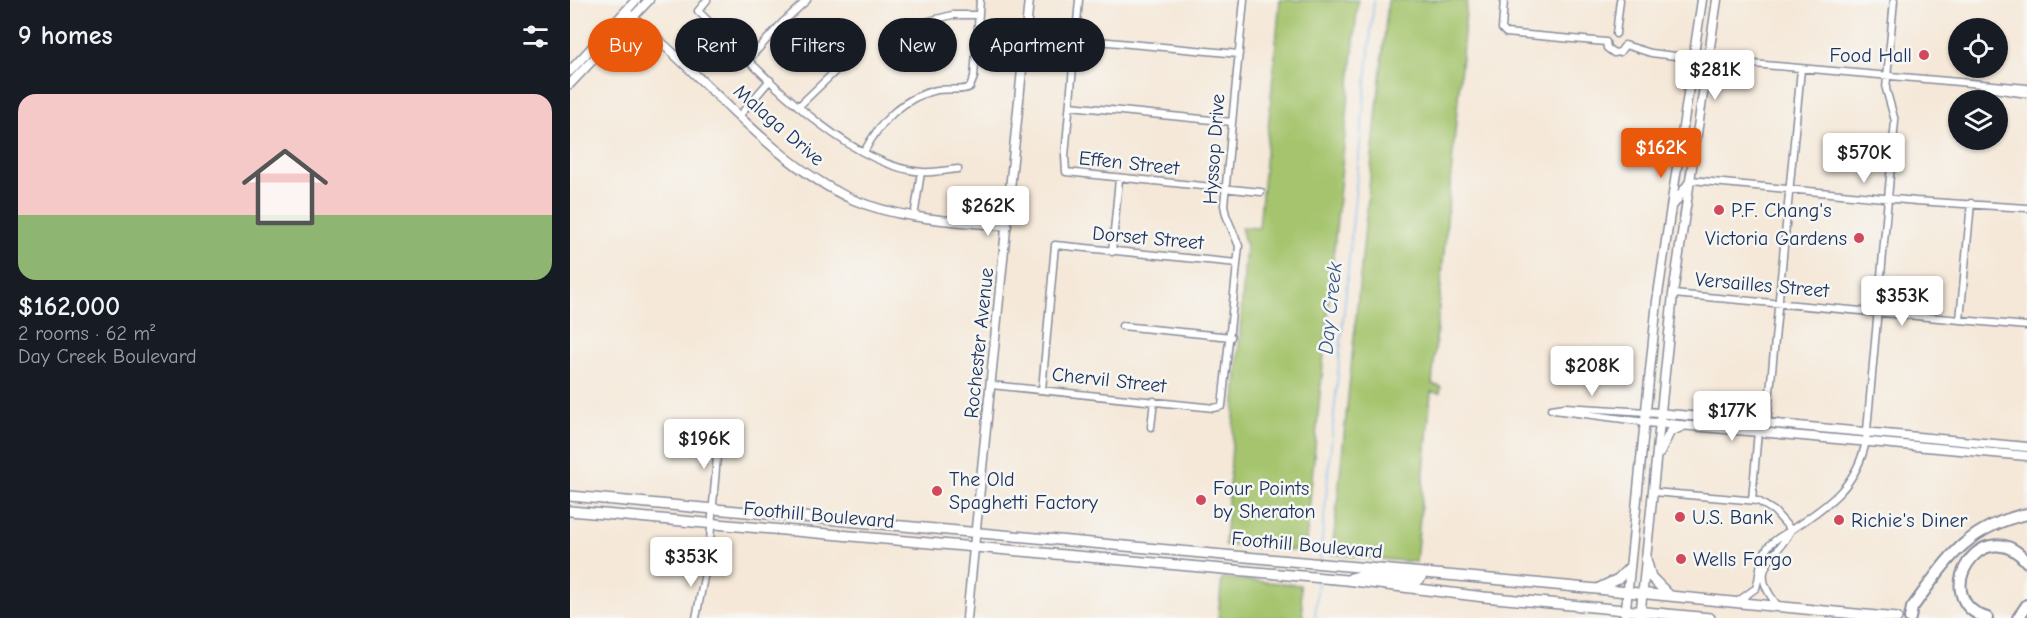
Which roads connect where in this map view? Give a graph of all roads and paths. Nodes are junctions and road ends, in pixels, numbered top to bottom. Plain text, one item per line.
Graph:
1 (636, 0) edge
2 (648, 0) edge
3 (707, 0) edge
4 (807, 0) edge
5 (980, 0) edge
6 (1029, 0) edge
7 (1079, 0) edge
8 (1244, 0) edge
9 (1504, 0) edge
10 (1620, 0) edge
11 (1702, 0) edge
12 (1717, 0) edge
13 (1894, 0) edge
14 (629, 14) junction
15 (979, 15) junction
16 (705, 18) edge
17 (940, 18) edge
18 (1078, 18) edge
19 (1616, 34) junction
20 (1105, 42) edge
21 (1606, 42) junction
22 (1624, 45) junction
23 (758, 50) edge
24 (1239, 54) junction
25 (1692, 58) junction
26 (1708, 60) junction
27 (758, 69) edge
28 (1801, 69) junction
29 (570, 71) edge
30 (834, 72) edge
31 (1073, 72) edge
32 (1887, 77) junction
33 (770, 80) junction
34 (570, 84) edge
35 (1976, 85) junction
36 (2027, 88) edge
37 (2027, 94) edge
38 (799, 106) junction
39 (1070, 106) junction
40 (740, 115) junction
41 (1233, 122) junction
42 (1679, 148) junction
43 (864, 152) junction
44 (958, 169) dead end
45 (921, 172) junction
46 (1119, 179) junction
47 (1691, 180) junction
48 (1226, 189) junction
49 (1790, 189) junction
50 (1261, 192) dead end
51 (1888, 199) junction
52 (1971, 203) junction
53 (2027, 208) edge
54 (1670, 213) junction
55 (914, 217) junction
56 (1007, 226) junction
57 (1112, 252) junction
58 (1237, 263) junction
59 (1673, 294) junction
60 (1779, 303) junction
61 (1877, 312) junction
62 (1960, 320) junction
63 (1122, 326) dead end
64 (2027, 326) edge
65 (1231, 337) junction
66 (991, 385) junction
67 (1042, 390) junction
68 (1154, 401) junction
69 (1222, 406) joint
70 (1661, 413) junction
71 (1646, 417) junction
72 (1660, 423) junction
73 (1767, 423) junction
74 (1686, 425) junction
75 (1151, 427) dead end
76 (1758, 431) junction
77 (719, 432) dead end
78 (1866, 436) junction
79 (2027, 447) edge
80 (2027, 456) edge
81 (1657, 459) junction
82 (1653, 492) junction
83 (570, 496) edge
84 (1752, 500) junction
85 (713, 509) junction
86 (570, 510) edge
87 (2027, 514) edge
88 (712, 524) junction
89 (1791, 530) junction
90 (976, 532) junction
91 (975, 546) junction
92 (1646, 559) junction
93 (2027, 562) edge
94 (1629, 568) junction
95 (1424, 573) junction
96 (1346, 579) junction
97 (1598, 589) junction
98 (1627, 591) junction
99 (1643, 593) junction
100 (1671, 596) junction
101 (1737, 602) junction
102 (1778, 606) junction
103 (1625, 614) edge
104 (1640, 615) edge
105 (696, 618) edge
106 (967, 618) edge
107 (1710, 618) edge
108 (1898, 618) edge
109 (1910, 618) edge
110 (1987, 618) edge

1 - 14 main road
2 - 14 main road
3 - 16 street
4 - 23 street
5 - 15 street
6 - 56 main road, Rochester Avenue
7 - 18 street
8 - 24 street, Hyssop Drive
9 - 21 street
10 - 19 street
11 - 25 main road
12 - 26 main road
13 - 32 street
14 - 29 main road
14 - 34 main road
14 - 40 main road, Malaga Drive
15 - 17 street
15 - 43 street
19 - 21 street
19 - 22 street
20 - 24 street
21 - 22 street
22 - 25 street
24 - 41 street, Hyssop Drive
25 - 26 street
25 - 42 main road
26 - 28 street
26 - 47 main road
27 - 33 street
28 - 32 street
28 - 49 street
30 - 38 street
31 - 39 street
32 - 35 street
32 - 51 street
33 - 38 street
33 - 40 street
35 - 36 street
35 - 37 street
38 - 43 street
39 - 41 street
39 - 46 street, Effen Street
40 - 55 main road, Malaga Drive
41 - 48 street, Hyssop Drive
42 - 47 main road
42 - 54 main road
43 - 45 street
44 - 45 street
45 - 55 street
46 - 48 street, Effen Street
46 - 57 street
47 - 49 street
47 - 54 main road
47 - 59 main road
48 - 50 street, Effen Street
48 - 58 street, Hyssop Drive
49 - 51 street
49 - 60 street
51 - 52 street
51 - 61 street
52 - 53 street
52 - 62 street
54 - 71 main road
55 - 56 main road, Malaga Drive
56 - 66 main road, Rochester Avenue
57 - 58 street, Dorset Street
57 - 67 street, Dorset Street
58 - 65 street, Hyssop Drive
59 - 60 street, Versailles Street
59 - 70 main road
60 - 61 street, Versailles Street
60 - 73 street
61 - 62 street, Versailles Street
61 - 78 street
62 - 64 street, Versailles Street
63 - 65 street
65 - 69 street, Hyssop Drive
66 - 67 street, Chervil Street
66 - 90 main road, Rochester Avenue
67 - 68 street, Chervil Street
68 - 69 street, Chervil Street
68 - 75 street
70 - 71 main road
70 - 72 main road
70 - 73 main road
71 - 71 street
71 - 72 main road
71 - 94 main road
72 - 74 main road
72 - 81 main road
73 - 78 main road
74 - 76 main road
74 - 81 main road
76 - 78 main road
76 - 84 street
77 - 85 street
78 - 79 main road
78 - 80 main road
78 - 89 street
81 - 82 main road
82 - 84 street
82 - 92 main road
83 - 85 main road, Foothill Boulevard
84 - 89 street
85 - 88 street
85 - 90 main road, Foothill Boulevard
86 - 88 main road, Foothill Boulevard
87 - 109 highway
88 - 91 main road, Foothill Boulevard
88 - 105 street
89 - 101 street
89 - 102 street
90 - 91 main road, Rochester Avenue
90 - 95 main road, Foothill Boulevard
91 - 96 main road, Foothill Boulevard
91 - 106 main road, Rochester Avenue
92 - 99 main road
92 - 100 main road
93 - 110 highway
94 - 97 main road
94 - 98 main road
95 - 96 main road
95 - 97 main road, Foothill Boulevard
96 - 103 main road, Foothill Boulevard
97 - 98 main road, Foothill Boulevard
98 - 99 main road, Foothill Boulevard
98 - 103 main road
99 - 100 main road, Foothill Boulevard
99 - 104 main road
100 - 101 main road, Foothill Boulevard
101 - 102 main road, Foothill Boulevard
102 - 108 main road, Foothill Boulevard
103 - 104 main road, Foothill Boulevard
104 - 107 main road, Foothill Boulevard

